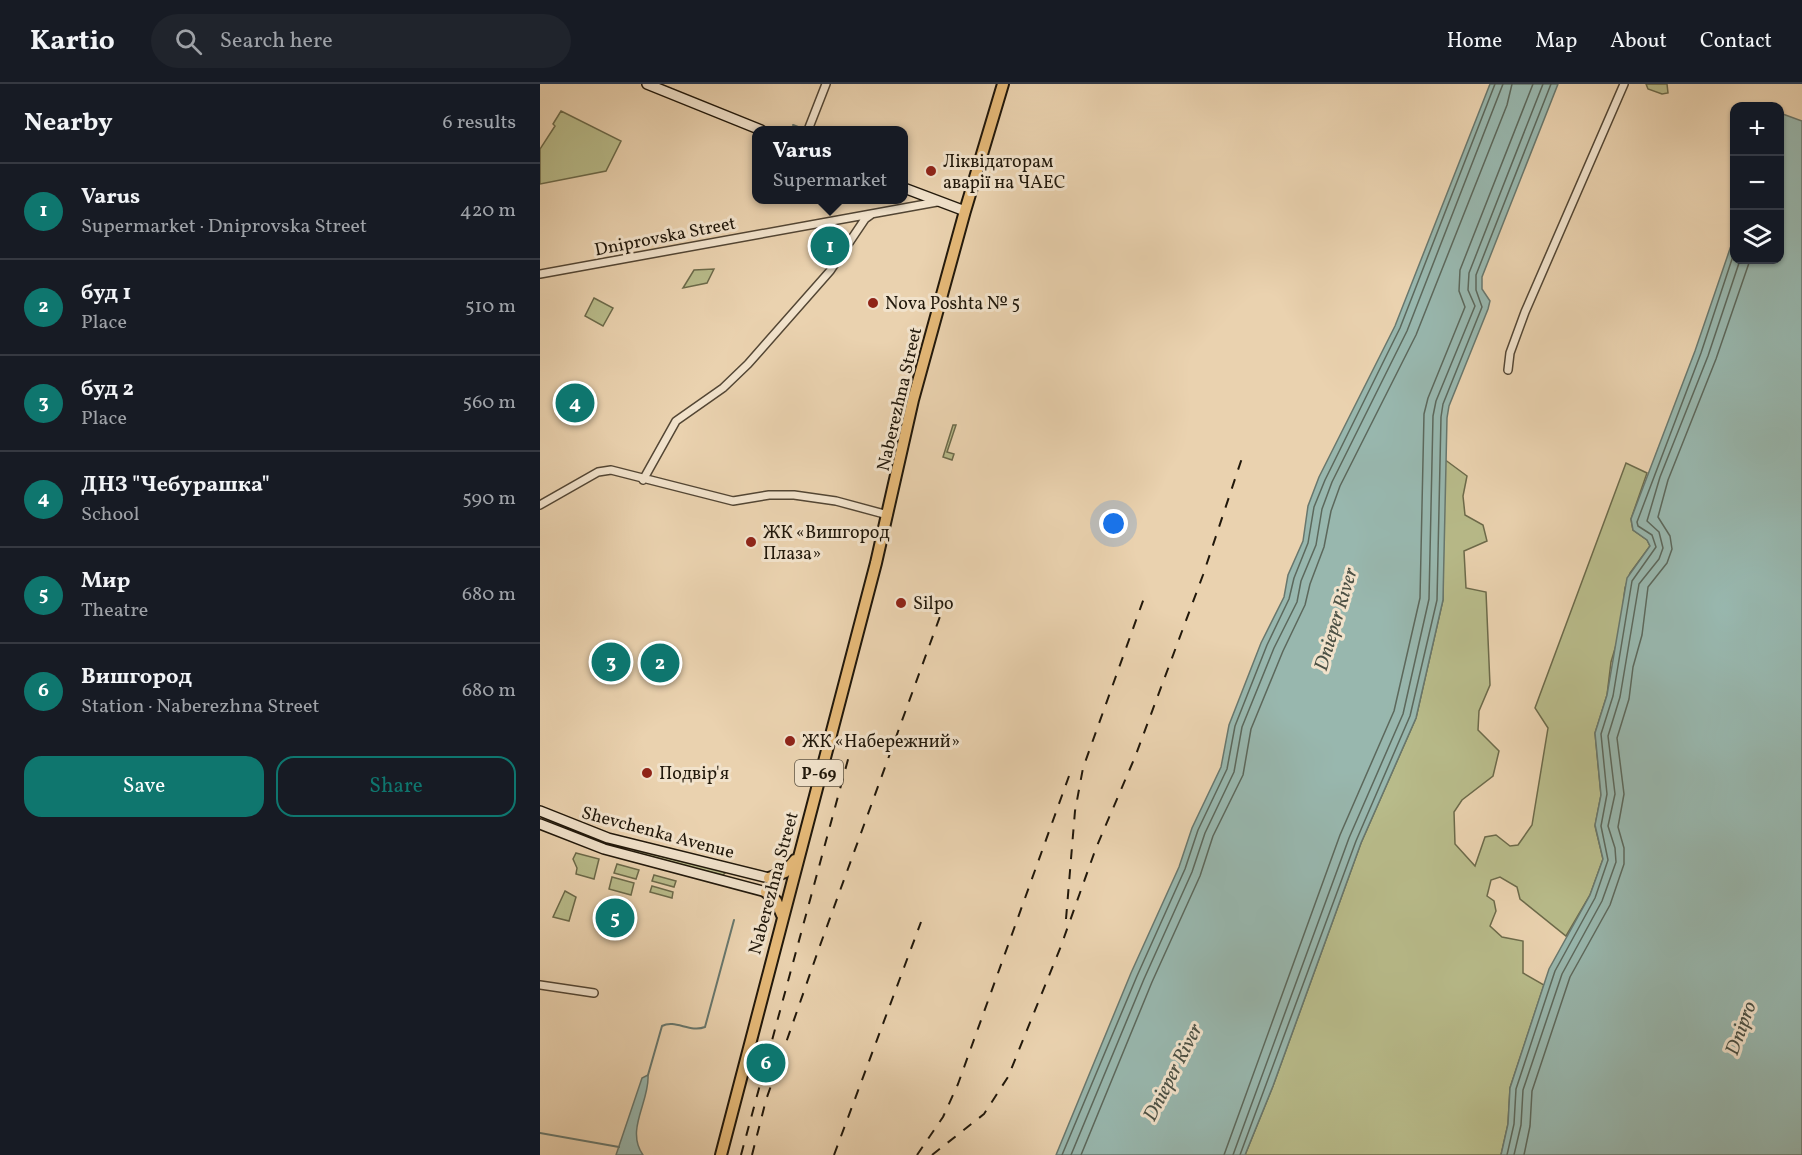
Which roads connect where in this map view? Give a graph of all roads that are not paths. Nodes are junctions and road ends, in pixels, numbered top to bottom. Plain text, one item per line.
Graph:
1 (647, 84) edge
2 (826, 84) edge
3 (1004, 84) edge
4 (1624, 84) edge
5 (752, 126) edge
6 (810, 126) edge
7 (908, 190) edge
8 (937, 202) junction
9 (874, 212) junction
10 (965, 212) junction
11 (540, 274) edge
12 (1508, 370) dead end
13 (643, 480) junction
14 (540, 505) edge
15 (888, 515) junction
16 (540, 811) edge
17 (540, 824) edge
18 (797, 858) junction
19 (730, 869) junction
20 (769, 878) junction
21 (727, 881) junction
22 (789, 889) junction
23 (766, 892) junction
24 (782, 915) junction
25 (540, 985) edge
26 (594, 993) dead end
27 (721, 1155) edge

1 - 5 street
2 - 6 street
3 - 10 main road, Naberezhna Street / Р-69
4 - 12 street
7 - 8 street
8 - 9 street, Dniprovska Street
8 - 10 street
9 - 11 street, Dniprovska Street
9 - 13 street
10 - 15 main road, Naberezhna Street / Р-69
13 - 14 street
13 - 15 street
15 - 18 main road, Naberezhna Street / Р-69
16 - 19 street, Shevchenka Avenue
17 - 21 street, Shevchenka Avenue
18 - 20 main road
18 - 22 main road, Naberezhna Street / Р-69
19 - 20 street, Shevchenka Avenue
19 - 21 street
20 - 22 main road
21 - 23 street, Shevchenka Avenue
22 - 23 main road
22 - 24 main road, Naberezhna Street / Р-69
23 - 24 main road
24 - 27 main road, Naberezhna Street / Р-69
25 - 26 street

